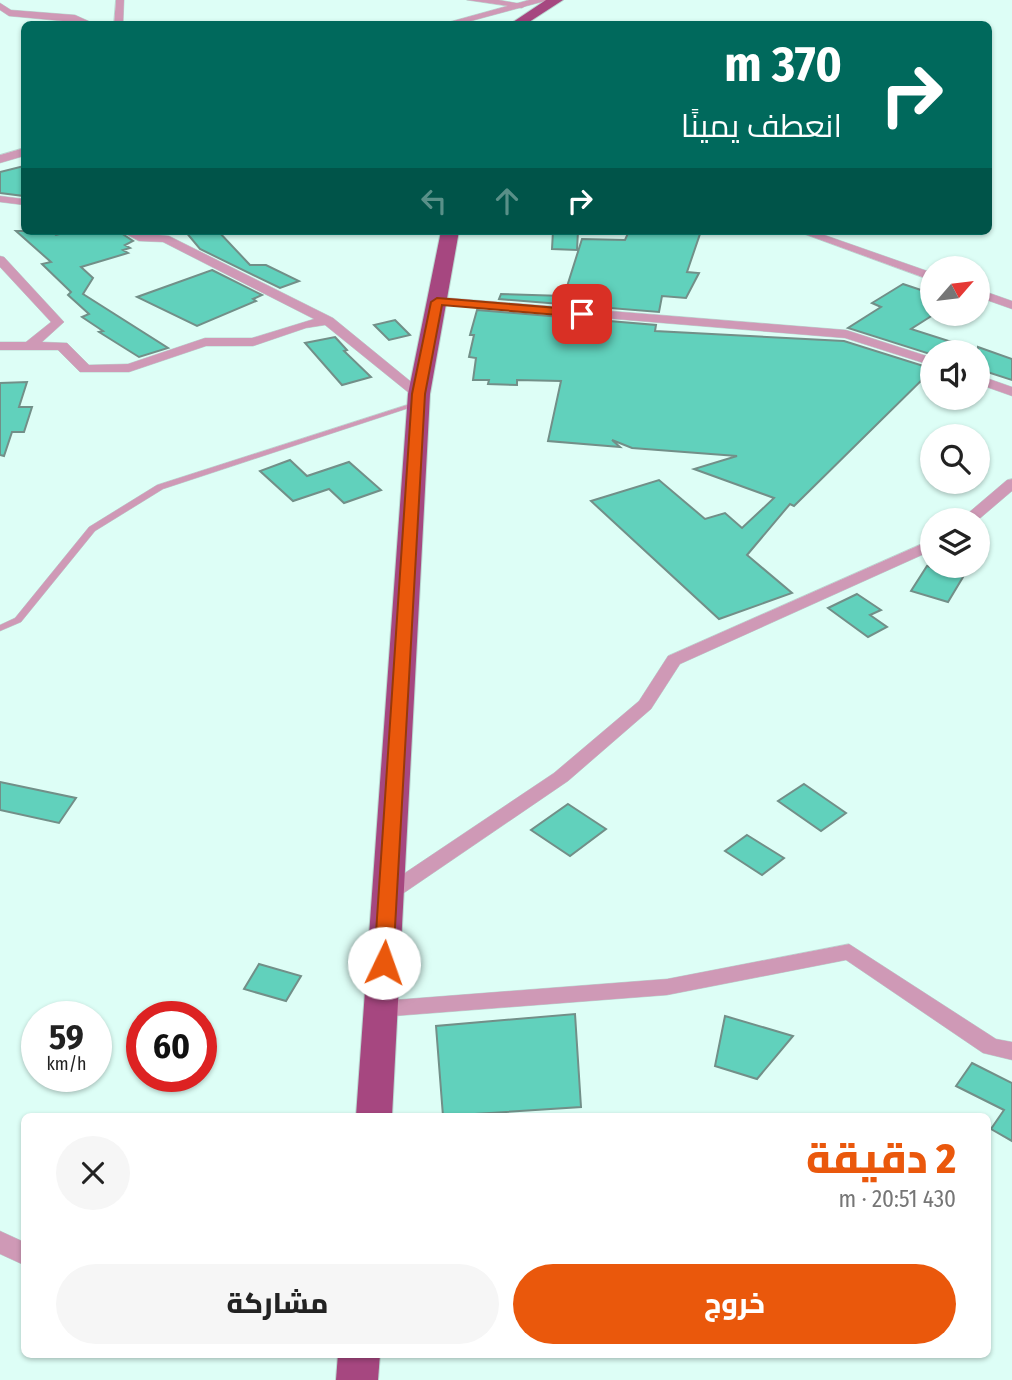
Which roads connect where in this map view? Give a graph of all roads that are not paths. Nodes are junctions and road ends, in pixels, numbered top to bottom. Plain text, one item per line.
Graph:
1 (120, 0) edge
2 (471, 0) edge
3 (543, 0) edge
4 (556, 0) edge
5 (522, 5) junction
6 (0, 6) edge
7 (82, 21) edge
8 (119, 21) edge
9 (460, 21) edge
10 (522, 21) edge
11 (21, 153) edge
12 (0, 159) edge
13 (0, 199) edge
14 (21, 202) edge
15 (136, 235) edge
16 (449, 235) edge
17 (813, 235) edge
18 (0, 260) edge
19 (920, 272) edge
20 (990, 297) edge
21 (437, 302) junction
22 (1012, 305) edge
23 (328, 321) junction
24 (0, 346) edge
25 (29, 346) junction
26 (920, 358) edge
27 (990, 384) edge
28 (1012, 392) edge
29 (419, 399) junction
30 (1012, 483) edge
31 (982, 508) edge
32 (920, 550) edge
33 (0, 628) edge
34 (388, 894) junction
35 (381, 1009) junction
36 (1012, 1051) edge
37 (374, 1113) edge
38 (0, 1242) edge
39 (21, 1252) edge
40 (359, 1358) edge
41 (357, 1380) edge

1 - 8 street
2 - 5 street
3 - 5 street
4 - 10 main road
5 - 9 street
6 - 7 street
11 - 12 street
13 - 14 street
15 - 23 street
16 - 21 main road
17 - 19 street
18 - 25 street
20 - 22 street
21 - 26 street
21 - 29 main road
23 - 25 street
23 - 29 street
24 - 25 street
27 - 28 street
29 - 33 lane
29 - 34 main road
30 - 31 street
32 - 34 street
34 - 35 main road
35 - 36 street
35 - 37 main road
38 - 39 street
40 - 41 main road

